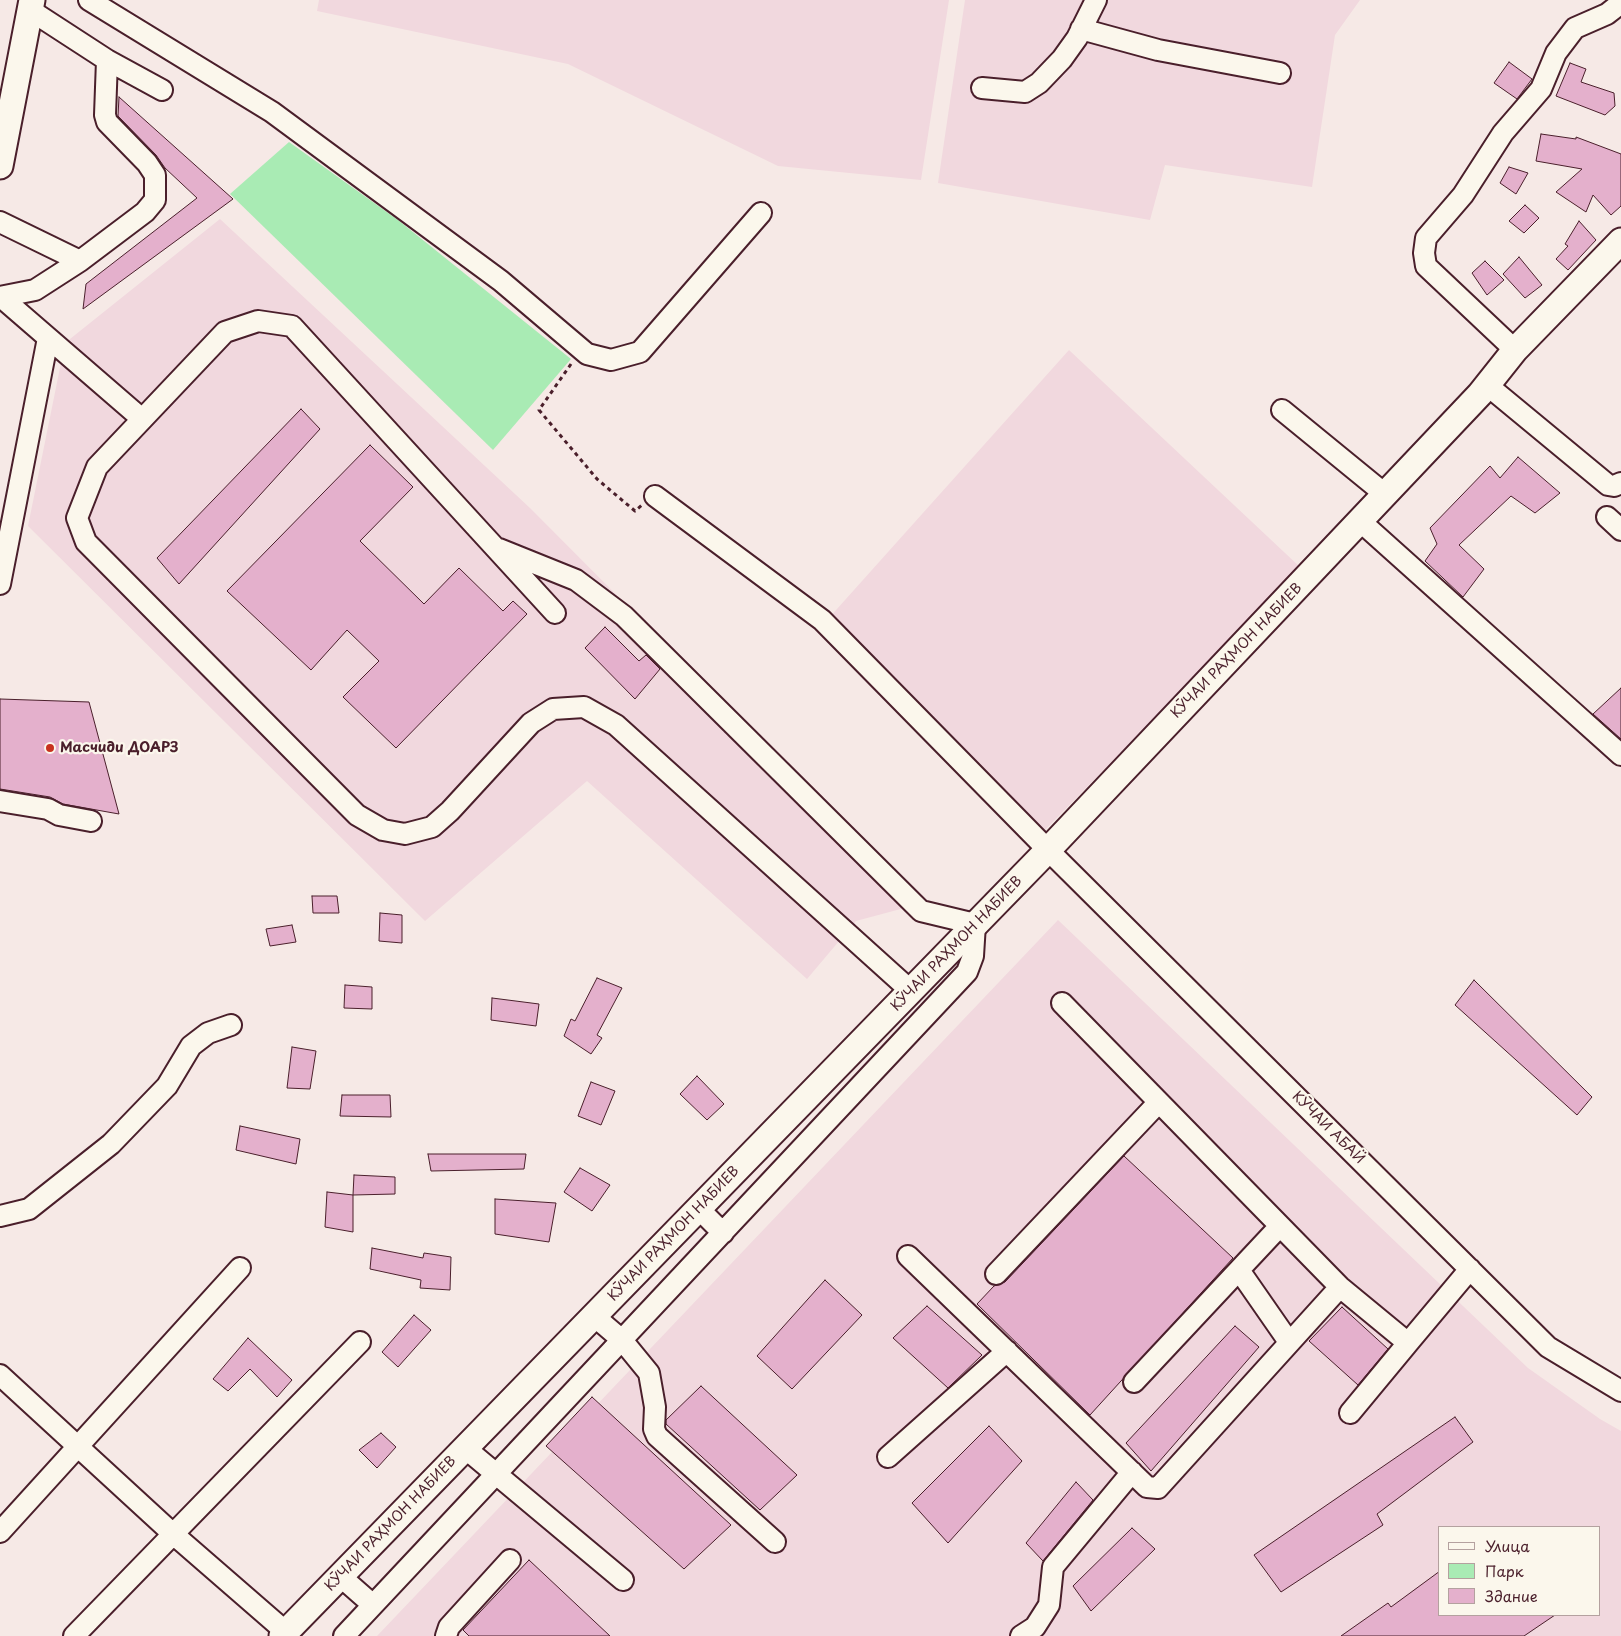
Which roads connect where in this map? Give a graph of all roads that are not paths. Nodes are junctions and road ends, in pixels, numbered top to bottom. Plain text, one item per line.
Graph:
1 (89, 0) edge
2 (1096, 0) edge
3 (1621, 3) edge
4 (31, 5) edge
5 (1081, 29) junction
6 (0, 54) edge
7 (106, 60) junction
8 (1280, 74) dead end
9 (15, 79) junction
10 (982, 88) dead end
11 (162, 90) dead end
12 (0, 166) edge
13 (761, 213) dead end
14 (0, 222) edge
15 (1621, 241) edge
16 (80, 261) junction
17 (0, 297) edge
18 (48, 338) junction
19 (1515, 350) junction
20 (1487, 385) junction
21 (1282, 410) dead end
22 (142, 419) junction
23 (1621, 483) edge
24 (1386, 495) junction
25 (655, 496) road end
26 (1360, 521) junction
27 (493, 546) junction
28 (0, 584) edge
29 (555, 613) dead end
30 (1621, 755) edge
31 (0, 801) edge
32 (91, 822) dead end
33 (1048, 850) junction
34 (975, 924) junction
35 (912, 990) junction
36 (1062, 1003) dead end
37 (231, 1024) dead end
38 (1159, 1102) junction
39 (699, 1209) junction
40 (0, 1216) edge
41 (1280, 1226) junction
42 (723, 1232) junction
43 (908, 1256) dead end
44 (240, 1268) dead end
45 (1470, 1269) junction
46 (1239, 1270) junction
47 (996, 1274) dead end
48 (1340, 1286) junction
49 (594, 1316) junction
50 (622, 1340) junction
51 (360, 1342) dead end
52 (1290, 1342) junction
53 (1408, 1343) junction
54 (1007, 1351) junction
55 (0, 1375) edge
56 (1134, 1382) dead end
57 (1621, 1391) edge
58 (1350, 1412) dead end
59 (76, 1447) junction
60 (464, 1448) junction
61 (888, 1457) dead end
62 (1132, 1472) junction
63 (495, 1475) junction
64 (0, 1532) edge
65 (172, 1533) junction
66 (775, 1542) dead end
67 (510, 1560) dead end
68 (340, 1576) junction
69 (623, 1580) dead end
70 (373, 1605) junction
71 (284, 1634) edge
72 (74, 1636) edge
73 (344, 1636) edge
74 (446, 1636) edge
75 (1021, 1636) edge

1 - 13 street
2 - 5 street
3 - 19 street
4 - 7 street
4 - 9 main road
5 - 8 street
5 - 10 street
6 - 9 main road
7 - 11 street
7 - 16 street
9 - 12 main road
14 - 16 street
15 - 19 main road, КӮЧАИ РАҲМОН НАБИЕВ
16 - 17 street
17 - 18 street
18 - 22 street
18 - 28 street
19 - 20 main road, КӮЧАИ РАҲМОН НАБИЕВ
20 - 23 street
20 - 24 main road, КӮЧАИ РАҲМОН НАБИЕВ
21 - 24 street
22 - 27 street
22 - 35 street
24 - 26 main road, КӮЧАИ РАҲМОН НАБИЕВ
25 - 33 street, КӮЧАИ АБАӢ
26 - 30 street
26 - 33 main road, КӮЧАИ РАҲМОН НАБИЕВ
27 - 29 street
27 - 34 street
31 - 32 street
33 - 34 main road, КӮЧАИ РАҲМОН НАБИЕВ
33 - 45 street, КӮЧАИ АБАӢ
34 - 35 main road, КӮЧАИ РАҲМОН НАБИЕВ
34 - 42 street
35 - 39 main road, КӮЧАИ РАҲМОН НАБИЕВ
36 - 38 street
37 - 40 street
38 - 41 street
38 - 47 street
39 - 42 street
39 - 49 main road, КӮЧАИ РАҲМОН НАБИЕВ
41 - 46 street
41 - 48 street
42 - 50 street
43 - 54 street
44 - 59 street
45 - 53 street
45 - 57 street, КӮЧАИ АБАӢ
46 - 52 street
46 - 56 street
48 - 52 street
48 - 53 street
49 - 50 street
49 - 60 main road, КӮЧАИ РАҲМОН НАБИЕВ
50 - 63 street
50 - 66 street
51 - 65 street
52 - 62 street
53 - 58 street
54 - 61 street
54 - 62 street
55 - 59 street
59 - 64 street
59 - 65 street
60 - 63 street
60 - 68 main road, КӮЧАИ РАҲМОН НАБИЕВ
62 - 75 street
63 - 69 street
63 - 70 street
65 - 71 street
65 - 72 street
67 - 74 street
68 - 70 street
68 - 71 main road, КӮЧАИ РАҲМОН НАБИЕВ
70 - 73 street

